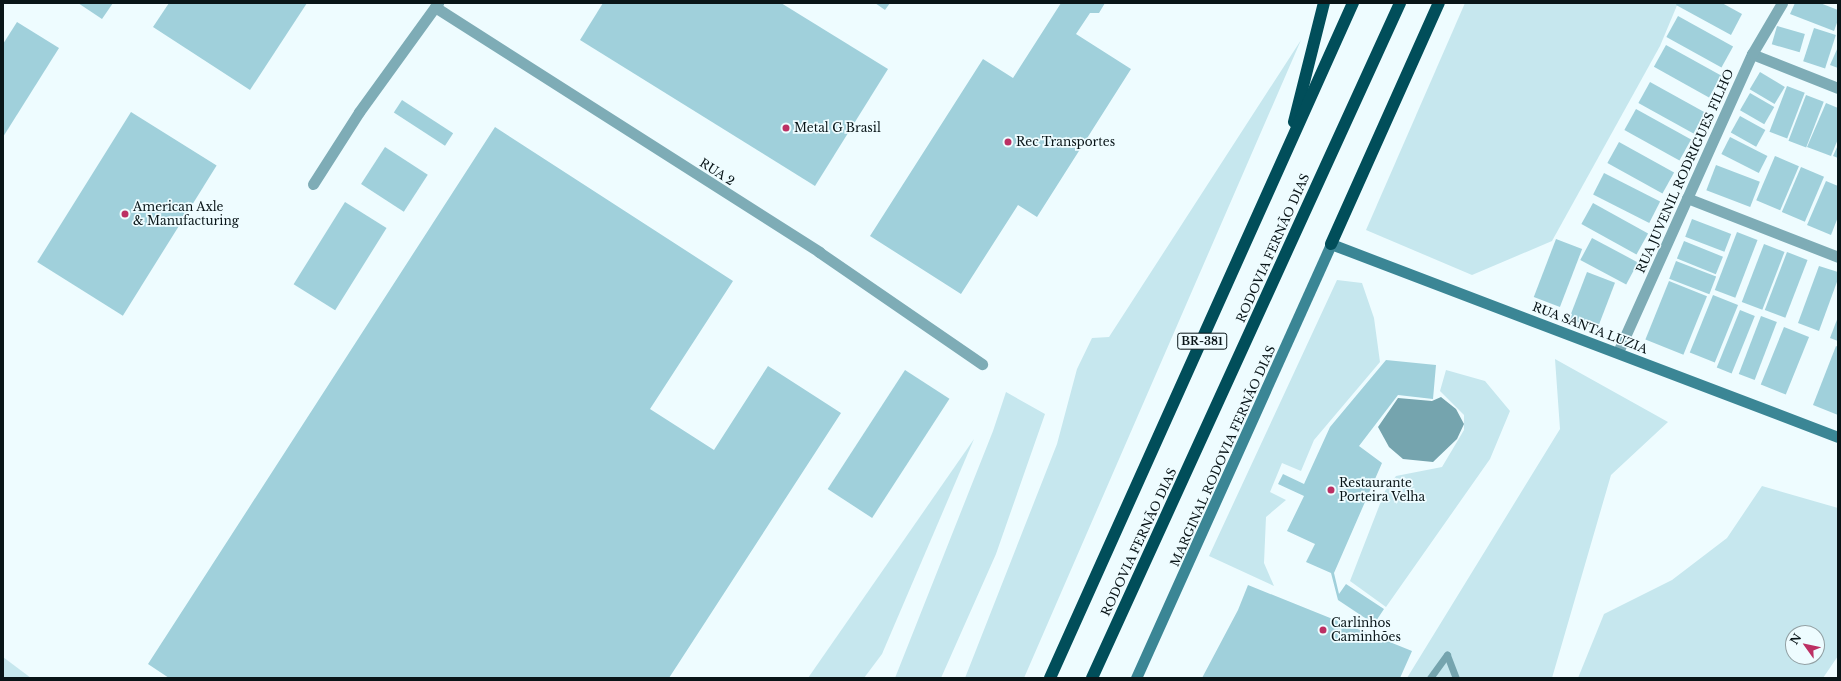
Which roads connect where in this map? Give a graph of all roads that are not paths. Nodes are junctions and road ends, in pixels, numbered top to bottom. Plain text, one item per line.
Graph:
1 (1324, 3) edge
2 (1353, 3) edge
3 (1400, 3) edge
4 (1438, 3) edge
5 (1782, 3) edge
6 (436, 5) edge
7 (1752, 54) junction
8 (1838, 88) edge
9 (1285, 156) junction
10 (313, 184) dead end
11 (1687, 198) junction
12 (1331, 244) junction
13 (1838, 257) edge
14 (1618, 352) junction
15 (982, 364) dead end
16 (1838, 438) edge
17 (1050, 678) edge
18 (1092, 678) edge
19 (1136, 678) edge

1 - 9 highway
2 - 9 highway, RODOVIA FERNÃO DIAS / BR-381
3 - 18 highway, RODOVIA FERNÃO DIAS / BR-381
4 - 12 highway
5 - 7 street, RUA JUVENIL RODRIGUES FILHO
6 - 10 street
6 - 15 street, RUA 2
7 - 8 street
7 - 11 street, RUA JUVENIL RODRIGUES FILHO
9 - 17 highway, RODOVIA FERNÃO DIAS / BR-381
11 - 13 street
11 - 14 street, RUA JUVENIL RODRIGUES FILHO
12 - 14 main road, RUA SANTA LUZIA
12 - 19 main road, MARGINAL RODOVIA FERNÃO DIAS
14 - 16 main road, RUA SANTA LUZIA

